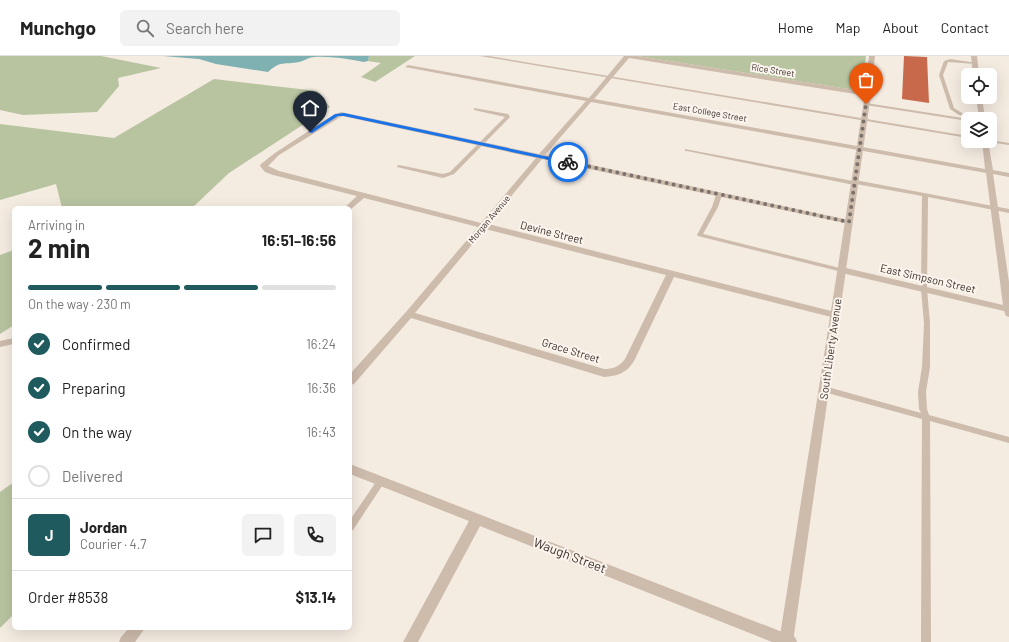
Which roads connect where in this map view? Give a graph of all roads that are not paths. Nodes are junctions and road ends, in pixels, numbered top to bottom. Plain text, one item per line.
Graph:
1 (482, 56) edge
2 (628, 56) edge
3 (872, 56) edge
4 (974, 56) edge
5 (975, 63) junction
6 (408, 67) dead end
7 (975, 68) edge
8 (611, 77) junction
9 (868, 94) junction
10 (591, 100) junction
11 (866, 104) junction
12 (476, 109) dead end
13 (961, 114) edge
14 (961, 119) edge
15 (864, 120) junction
16 (961, 136) edge
17 (997, 142) edge
18 (482, 144) junction
19 (1009, 144) edge
20 (859, 148) junction
21 (986, 148) edge
22 (687, 150) dead end
23 (541, 156) junction
24 (399, 166) dead end
25 (989, 172) junction
26 (1009, 175) edge
27 (854, 183) junction
28 (719, 194) junction
29 (363, 195) junction
30 (925, 196) junction
31 (350, 206) edge
32 (994, 208) junction
33 (1009, 211) edge
34 (849, 222) junction
35 (483, 226) junction
36 (842, 270) junction
37 (671, 273) junction
38 (924, 289) junction
39 (1009, 310) edge
40 (409, 314) junction
41 (835, 315) junction
42 (12, 341) edge
43 (0, 344) edge
44 (352, 379) edge
45 (824, 389) junction
46 (926, 417) junction
47 (1009, 440) edge
48 (352, 470) edge
49 (382, 481) junction
50 (477, 519) junction
51 (352, 524) edge
52 (136, 630) edge
53 (126, 642) edge
54 (410, 642) edge
55 (788, 642) edge
56 (926, 642) edge

1 - 8 lane
2 - 8 street, Morgan Avenue
2 - 9 street, Rice Street
3 - 9 street, South Liberty Avenue
4 - 5 street
5 - 7 street
5 - 13 lane
6 - 10 street, East College Street
8 - 10 street, Morgan Avenue
8 - 15 lane
9 - 11 street, South Liberty Avenue
10 - 20 street, East College Street
10 - 23 street, Morgan Avenue
11 - 14 lane
11 - 15 street, South Liberty Avenue
12 - 18 lane
15 - 16 lane
15 - 20 street, South Liberty Avenue
17 - 19 lane
18 - 23 street
18 - 24 lane
18 - 29 street, Devine Street
20 - 25 street, East College Street
20 - 27 street, South Liberty Avenue
21 - 25 street
22 - 27 lane
23 - 28 street
23 - 35 street, Morgan Avenue
25 - 26 street, East College Street
25 - 32 street
27 - 30 lane
27 - 34 street, South Liberty Avenue
28 - 34 street
28 - 36 lane
29 - 31 street
29 - 35 street, Devine Street
30 - 32 lane
30 - 38 lane
32 - 33 lane
32 - 39 street
34 - 36 street, South Liberty Avenue
35 - 37 street, Devine Street
35 - 40 street, Morgan Avenue
36 - 38 street, East Simpson Street
36 - 41 street, South Liberty Avenue
37 - 40 street, Grace Street
37 - 41 street, Devine Street
38 - 39 street, East Simpson Street
38 - 46 lane
40 - 44 street, Morgan Avenue
41 - 45 street, South Liberty Avenue
42 - 43 street
45 - 46 lane
45 - 55 street, South Liberty Avenue
46 - 47 lane
46 - 56 lane
48 - 49 street, Waugh Street
49 - 50 street, Waugh Street
49 - 51 lane
50 - 54 street
50 - 55 street, Waugh Street
52 - 53 street

